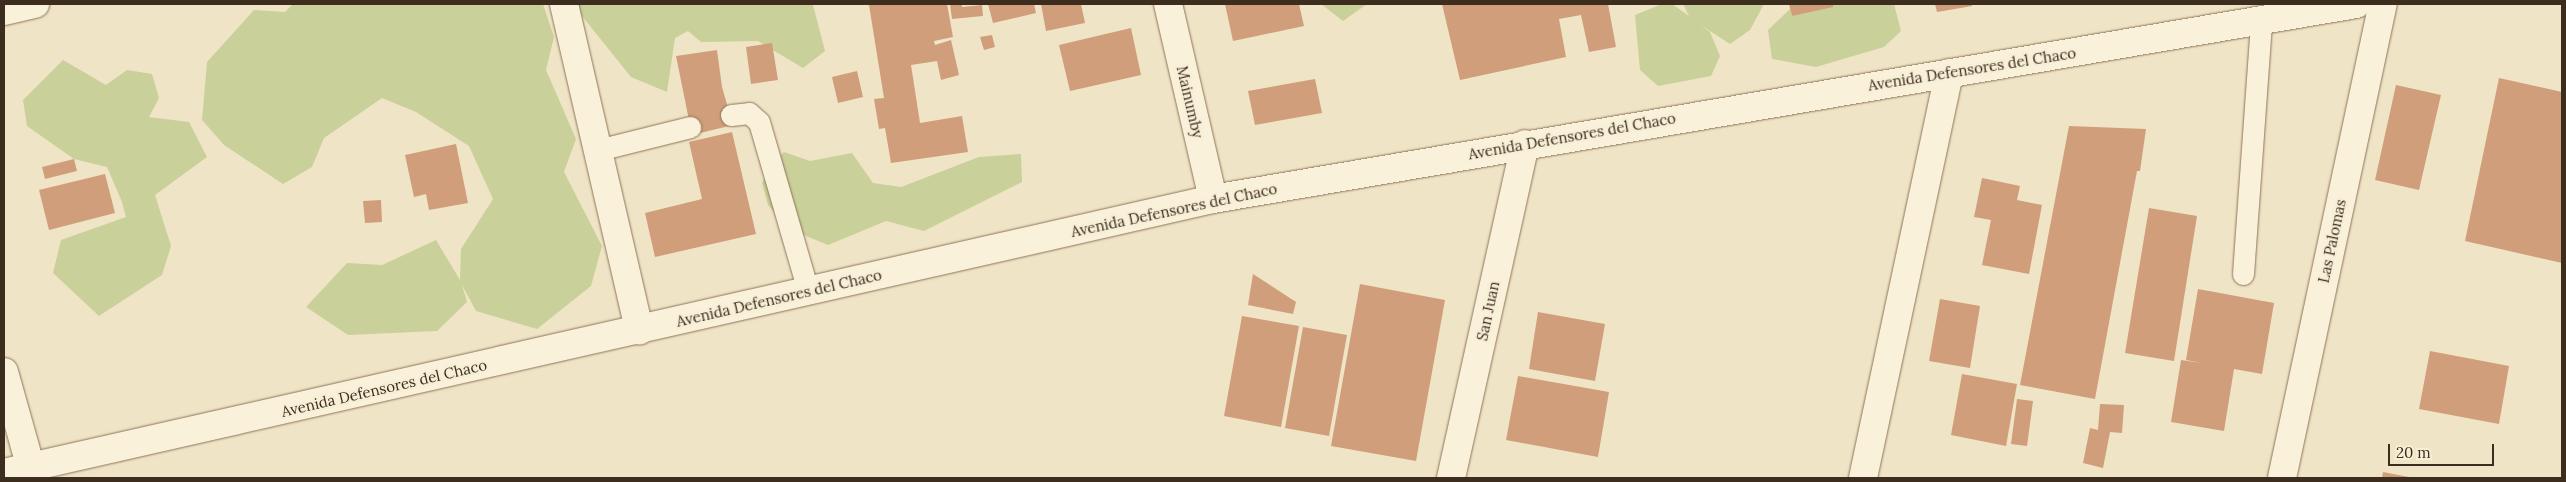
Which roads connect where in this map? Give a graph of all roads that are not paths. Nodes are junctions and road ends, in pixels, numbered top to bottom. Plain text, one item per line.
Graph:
1 (35, 4) edge
2 (564, 4) edge
3 (1168, 4) edge
4 (2356, 4) edge
5 (2383, 4) edge
6 (4, 11) edge
7 (2221, 16) edge
8 (2261, 22) junction
9 (1949, 73) junction
10 (731, 115) dead end
11 (690, 127) dead end
12 (1525, 144) junction
13 (598, 150) junction
14 (1213, 199) junction
15 (2243, 274) dead end
16 (808, 292) junction
17 (640, 330) junction
18 (4, 372) edge
19 (31, 468) junction
20 (4, 474) edge
21 (1451, 478) edge
22 (1863, 478) edge
23 (2282, 478) edge

1 - 6 main road
2 - 13 main road
3 - 14 main road, Mainumby
4 - 8 main road, Avenida Defensores del Chaco
5 - 23 main road, Las Palomas
7 - 8 main road, Avenida Defensores del Chaco
7 - 9 main road, Avenida Defensores del Chaco
8 - 15 lane
9 - 12 main road, Avenida Defensores del Chaco
9 - 22 main road
10 - 16 lane
11 - 13 lane
12 - 14 main road, Avenida Defensores del Chaco
12 - 21 main road, San Juan
13 - 17 main road
14 - 16 main road, Avenida Defensores del Chaco
16 - 17 main road, Avenida Defensores del Chaco
17 - 19 main road, Avenida Defensores del Chaco
18 - 19 main road
19 - 20 main road, Avenida Defensores del Chaco

